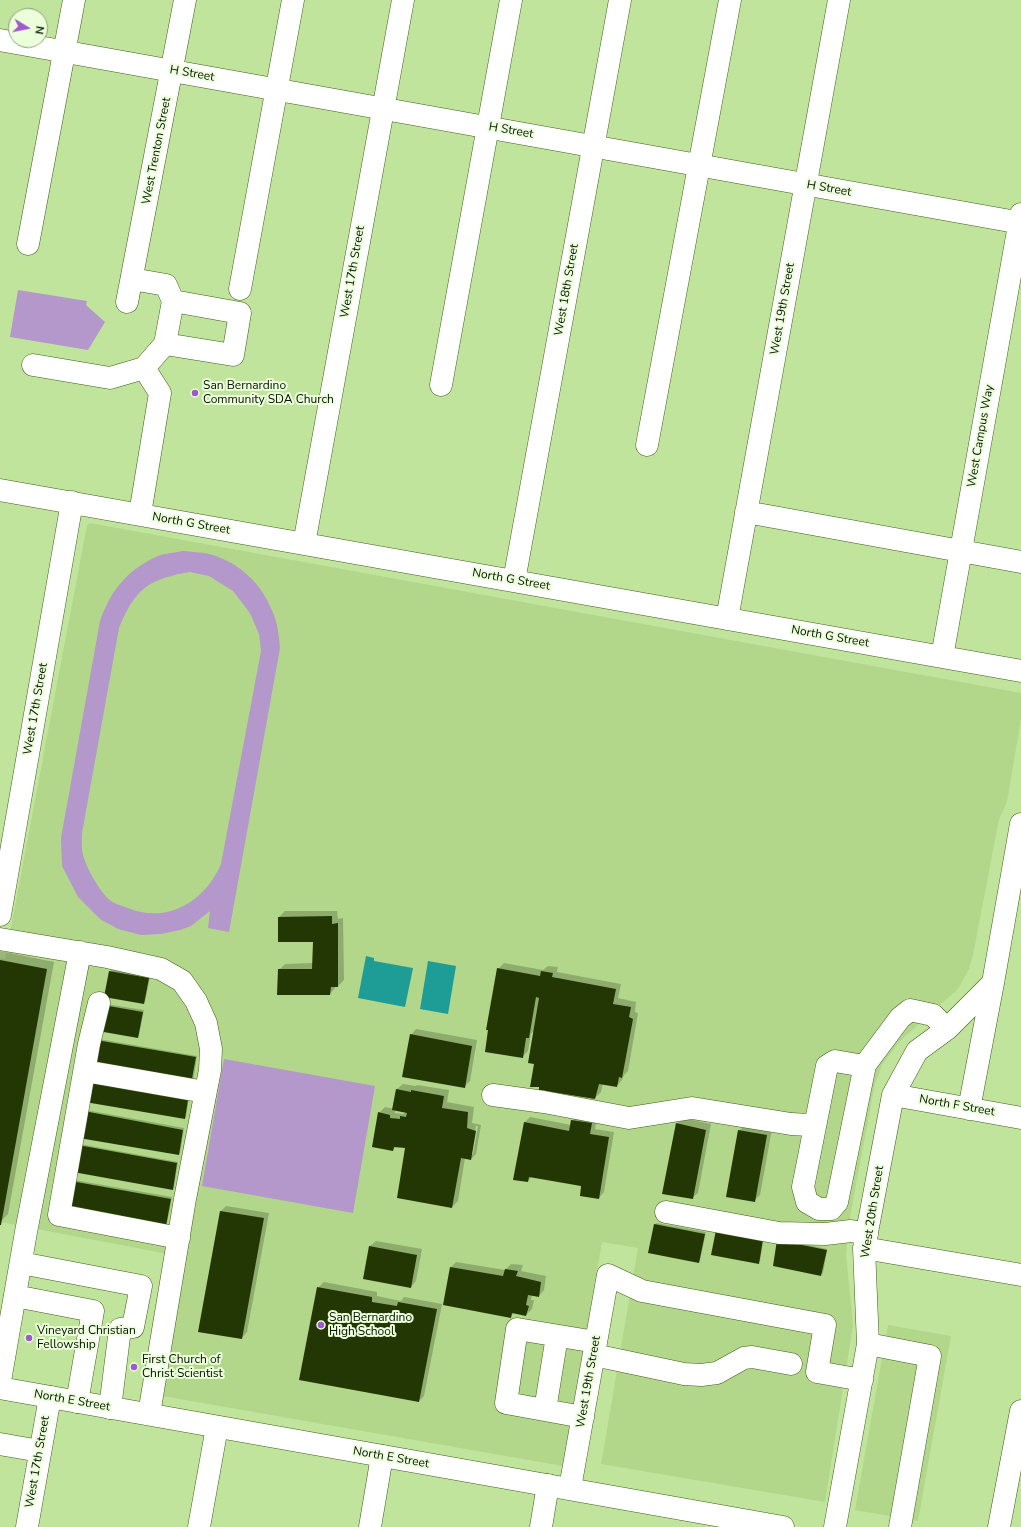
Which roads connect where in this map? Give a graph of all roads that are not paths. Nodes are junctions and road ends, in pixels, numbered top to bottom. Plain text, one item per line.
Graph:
1 (74, 0) edge
2 (186, 0) edge
3 (293, 0) edge
4 (403, 0) edge
5 (511, 0) edge
6 (620, 0) edge
7 (730, 0) edge
8 (838, 0) edge
9 (0, 40) edge
10 (64, 51) junction
11 (172, 71) junction
12 (277, 90) junction
13 (383, 109) junction
14 (488, 127) junction
15 (594, 146) junction
16 (699, 165) junction
17 (806, 185) junction
18 (1020, 220) edge
19 (28, 244) dead end
20 (132, 279) junction
21 (240, 289) dead end
22 (173, 301) junction
23 (127, 302) dead end
24 (165, 344) junction
25 (33, 365) dead end
26 (144, 368) junction
27 (440, 385) dead end
28 (647, 445) dead end
29 (0, 490) edge
30 (72, 502) junction
31 (746, 512) junction
32 (140, 514) junction
33 (304, 544) junction
34 (960, 551) junction
35 (1021, 562) edge
36 (514, 581) junction
37 (727, 619) junction
38 (942, 657) junction
39 (1021, 671) edge
40 (1021, 824) edge
41 (0, 915) edge
42 (0, 939) edge
43 (80, 952) junction
44 (993, 983) junction
45 (99, 1003) dead end
46 (947, 1029) junction
47 (865, 1065) junction
48 (85, 1071) junction
49 (205, 1092) junction
50 (493, 1095) dead end
51 (893, 1095) junction
52 (969, 1109) junction
53 (1021, 1118) edge
54 (816, 1122) junction
55 (831, 1209) junction
56 (666, 1212) dead end
57 (837, 1233) junction
58 (179, 1238) junction
59 (866, 1241) junction
60 (21, 1263) junction
61 (1021, 1275) edge
62 (15, 1296) junction
63 (93, 1311) junction
64 (120, 1329) junction
65 (557, 1336) junction
66 (868, 1344) junction
67 (595, 1348) junction
68 (791, 1364) dead end
69 (862, 1380) junction
70 (0, 1381) edge
71 (0, 1388) edge
72 (50, 1397) junction
73 (77, 1402) junction
74 (110, 1408) junction
75 (545, 1410) junction
76 (1021, 1411) edge
77 (149, 1414) junction
78 (583, 1417) junction
79 (217, 1427) junction
80 (0, 1444) edge
81 (40, 1451) junction
82 (382, 1456) junction
83 (548, 1485) junction
84 (570, 1488) junction
85 (745, 1524) edge
86 (27, 1527) edge
87 (199, 1527) edge
88 (370, 1527) edge
89 (541, 1527) edge
90 (783, 1527) edge
91 (835, 1527) edge
92 (900, 1527) edge
93 (1000, 1527) edge

1 - 10 street
2 - 11 street, West Trenton Street
3 - 12 street
4 - 13 street, West 17th Street
5 - 14 street
6 - 15 street, West 18th Street
7 - 16 street
8 - 17 street, West 19th Street
9 - 10 street, H Street
10 - 11 street, H Street
10 - 19 street
11 - 12 street, H Street
11 - 20 street, West Trenton Street
12 - 13 street, H Street
12 - 21 street
13 - 14 street, H Street
13 - 33 street, West 17th Street
14 - 15 street, H Street
14 - 27 street
15 - 16 street, H Street
15 - 36 street, West 18th Street
16 - 17 street, H Street
16 - 28 street
17 - 18 street, H Street
17 - 31 street, West 19th Street
18 - 34 street, West Campus Way
20 - 22 street
20 - 23 street, West Trenton Street
22 - 24 street
22 - 24 street
24 - 26 street
25 - 26 street
26 - 32 street
29 - 30 street, North G Street
30 - 32 street, North G Street
30 - 41 street, West 17th Street
31 - 34 street
31 - 37 street, West 19th Street
32 - 33 street, North G Street
33 - 36 street, North G Street
34 - 35 street
34 - 38 street, West Campus Way
36 - 37 street, North G Street
37 - 38 street, North G Street
38 - 39 street, North G Street
40 - 44 street
42 - 43 street
43 - 49 street
43 - 60 street
44 - 46 street, West 20th Street
44 - 52 street
45 - 48 street
46 - 47 street
46 - 51 street, West 20th Street
47 - 54 street
47 - 55 street
48 - 49 street
48 - 58 street
49 - 58 street
50 - 54 street
51 - 52 street, North F Street
51 - 59 street, West 20th Street
52 - 53 street, North F Street
54 - 55 street
55 - 57 street
56 - 57 street
57 - 59 street
58 - 77 street
59 - 61 street
59 - 66 street, West 20th Street
60 - 62 street
60 - 64 street
62 - 63 street
62 - 70 street
63 - 64 street
63 - 73 street
64 - 74 street
65 - 67 street
65 - 75 street
65 - 75 street
66 - 69 street, West 20th Street
66 - 92 street
67 - 68 street
67 - 69 street, West 19th Street
67 - 78 street, West 19th Street
69 - 91 street, West 20th Street
71 - 72 street, North E Street
72 - 73 street, North E Street
72 - 81 street, West 17th Street
73 - 74 street, North E Street
74 - 77 street, North E Street
75 - 78 street
76 - 93 street
77 - 79 street, North E Street
78 - 84 street, West 19th Street
79 - 82 street, North E Street
79 - 87 street
80 - 81 street
81 - 86 street, West 17th Street
82 - 83 street, North E Street
82 - 88 street
83 - 84 street, North E Street
83 - 89 street
84 - 85 street, North E Street
85 - 90 street, North E Street

